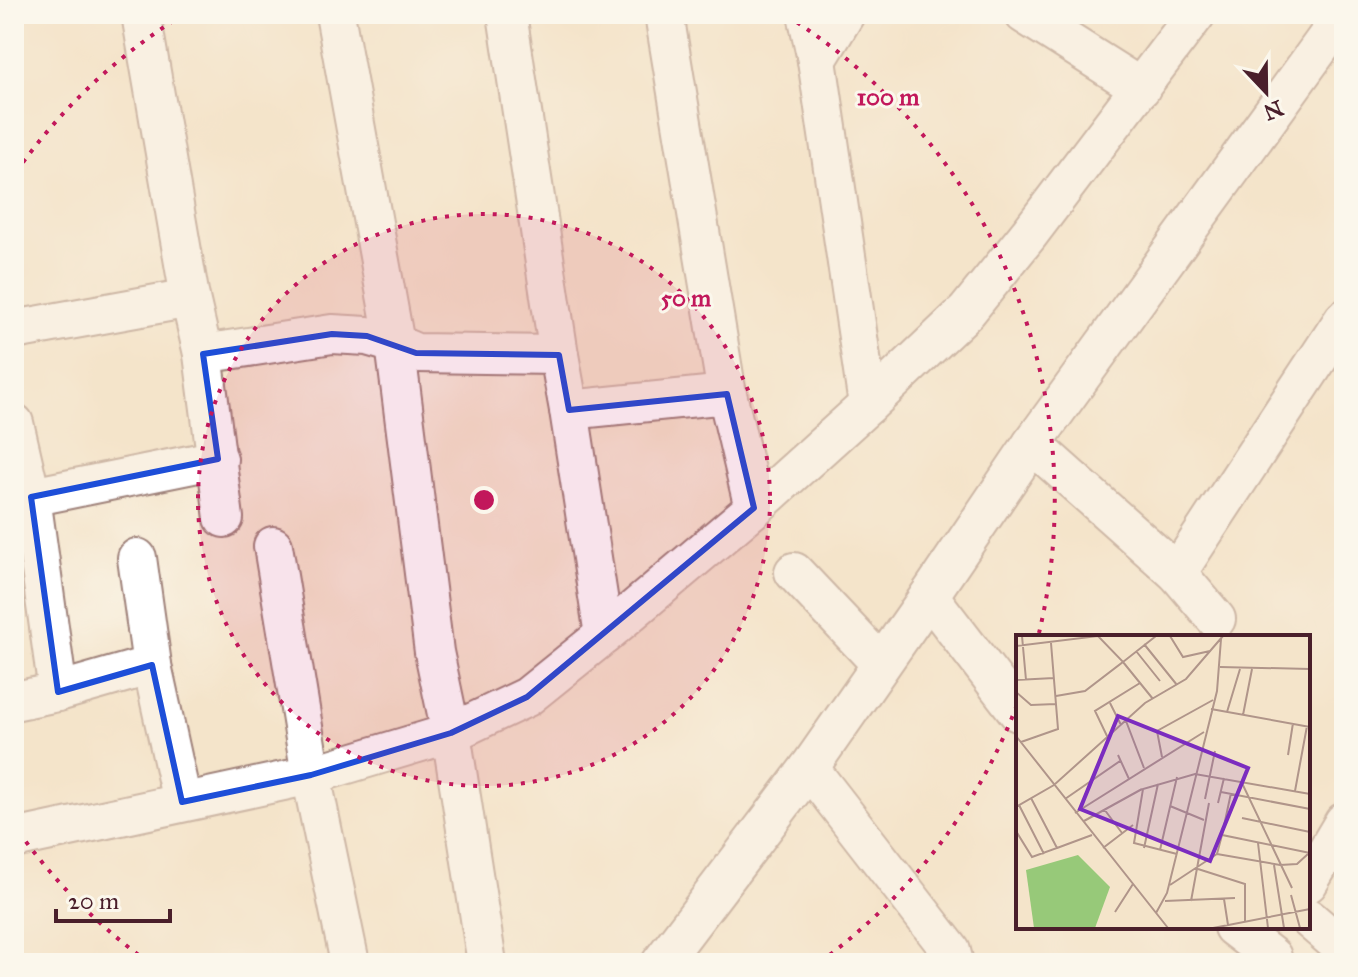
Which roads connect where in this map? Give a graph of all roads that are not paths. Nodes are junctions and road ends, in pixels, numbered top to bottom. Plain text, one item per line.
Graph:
1 (141, 14) edge
2 (335, 14) edge
3 (507, 14) edge
4 (664, 14) edge
5 (807, 14) edge
6 (845, 14) edge
7 (1024, 14) edge
8 (1196, 14) edge
9 (1344, 14) edge
10 (817, 60) junction
11 (1141, 88) junction
12 (190, 298) junction
13 (1344, 319) edge
14 (14, 330) edge
15 (395, 344) junction
16 (203, 354) junction
17 (559, 355) junction
18 (727, 394) junction
19 (868, 405) junction
20 (569, 410) junction
21 (14, 423) edge
22 (1032, 444) junction
23 (218, 459) junction
24 (31, 497) junction
25 (754, 508) junction
26 (224, 518) dead end
27 (273, 546) dead end
28 (137, 558) dead end
29 (794, 572) dead end
30 (1177, 573) junction
31 (929, 596) junction
32 (1216, 619) dead end
33 (604, 635) junction
34 (881, 664) junction
35 (152, 665) junction
36 (58, 692) junction
37 (14, 701) edge
38 (1016, 709) edge
39 (451, 733) junction
40 (809, 768) junction
41 (311, 775) junction
42 (182, 802) junction
43 (1344, 822) edge
44 (14, 839) edge
45 (1310, 880) edge
46 (1310, 920) edge
47 (1237, 929) edge
48 (1275, 949) edge
49 (1344, 949) edge
50 (350, 963) edge
51 (487, 963) edge
52 (661, 963) edge
53 (954, 963) edge

1 - 12 street
2 - 15 street
3 - 17 street
4 - 18 street
5 - 10 street
6 - 10 street
7 - 11 street
8 - 11 street
9 - 22 street
10 - 19 street
11 - 19 street
12 - 14 street
12 - 16 street
13 - 30 street
15 - 16 street
15 - 17 street
15 - 39 street
16 - 23 street
17 - 20 street
18 - 20 street
18 - 25 street
19 - 25 street
20 - 33 street
21 - 24 street
22 - 30 street
22 - 31 street
23 - 24 street
23 - 26 street
24 - 36 street
25 - 33 street
27 - 41 street
28 - 35 street
29 - 34 street
30 - 32 street
31 - 34 street
31 - 38 street
33 - 39 street
34 - 40 street
35 - 36 street
35 - 42 street
36 - 37 street
39 - 41 street
39 - 51 street
40 - 52 street
40 - 53 street
41 - 42 street
41 - 50 street
42 - 44 street
43 - 45 street
46 - 49 street
47 - 48 street

